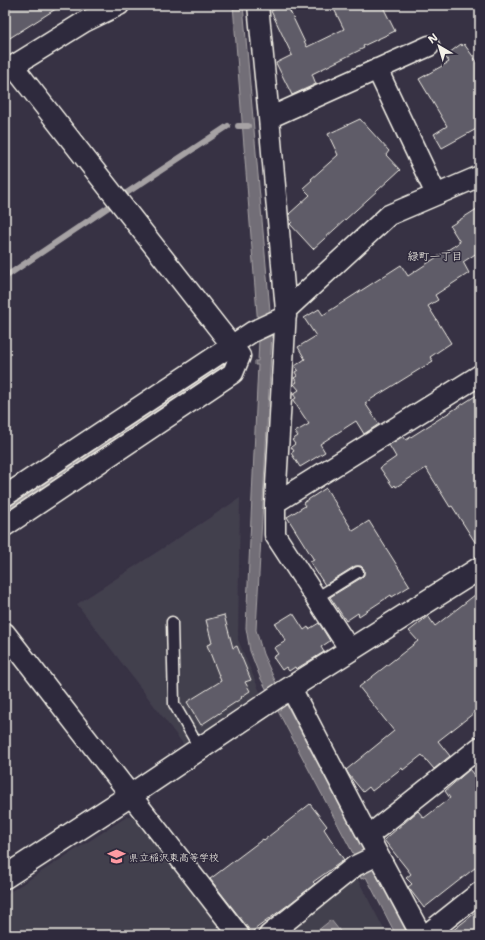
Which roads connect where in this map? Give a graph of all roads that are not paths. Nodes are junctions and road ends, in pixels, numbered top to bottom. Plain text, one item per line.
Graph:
1 (119, 5) edge
2 (258, 5) edge
3 (429, 46) dead end
4 (9, 68) edge
5 (377, 69) junction
6 (269, 118) junction
7 (480, 176) edge
8 (436, 194) junction
9 (282, 316) junction
10 (232, 346) junction
11 (480, 376) edge
12 (5, 496) edge
13 (275, 503) junction
14 (5, 526) edge
15 (480, 568) edge
16 (358, 572) dead end
17 (316, 598) junction
18 (172, 622) dead end
19 (5, 633) edge
20 (350, 650) junction
21 (288, 690) junction
22 (480, 747) edge
23 (200, 749) junction
24 (131, 795) junction
25 (368, 836) junction
26 (368, 860) junction
27 (5, 878) edge
28 (480, 892) edge
29 (239, 935) edge
30 (269, 935) edge
31 (421, 935) edge
32 (426, 935) edge

1 - 4 street
2 - 6 street
3 - 5 street
4 - 10 street
5 - 6 street
5 - 8 street
6 - 9 street
7 - 8 street
8 - 9 street
9 - 10 street
9 - 13 street
10 - 12 street
10 - 14 street
11 - 13 street
13 - 17 street
15 - 20 street
16 - 17 lane
17 - 20 street
18 - 23 lane
19 - 24 street
20 - 21 street
21 - 23 street
21 - 25 street
22 - 25 street
23 - 24 street
24 - 27 street
24 - 29 street
25 - 26 street
26 - 30 street
26 - 31 street
28 - 32 street

